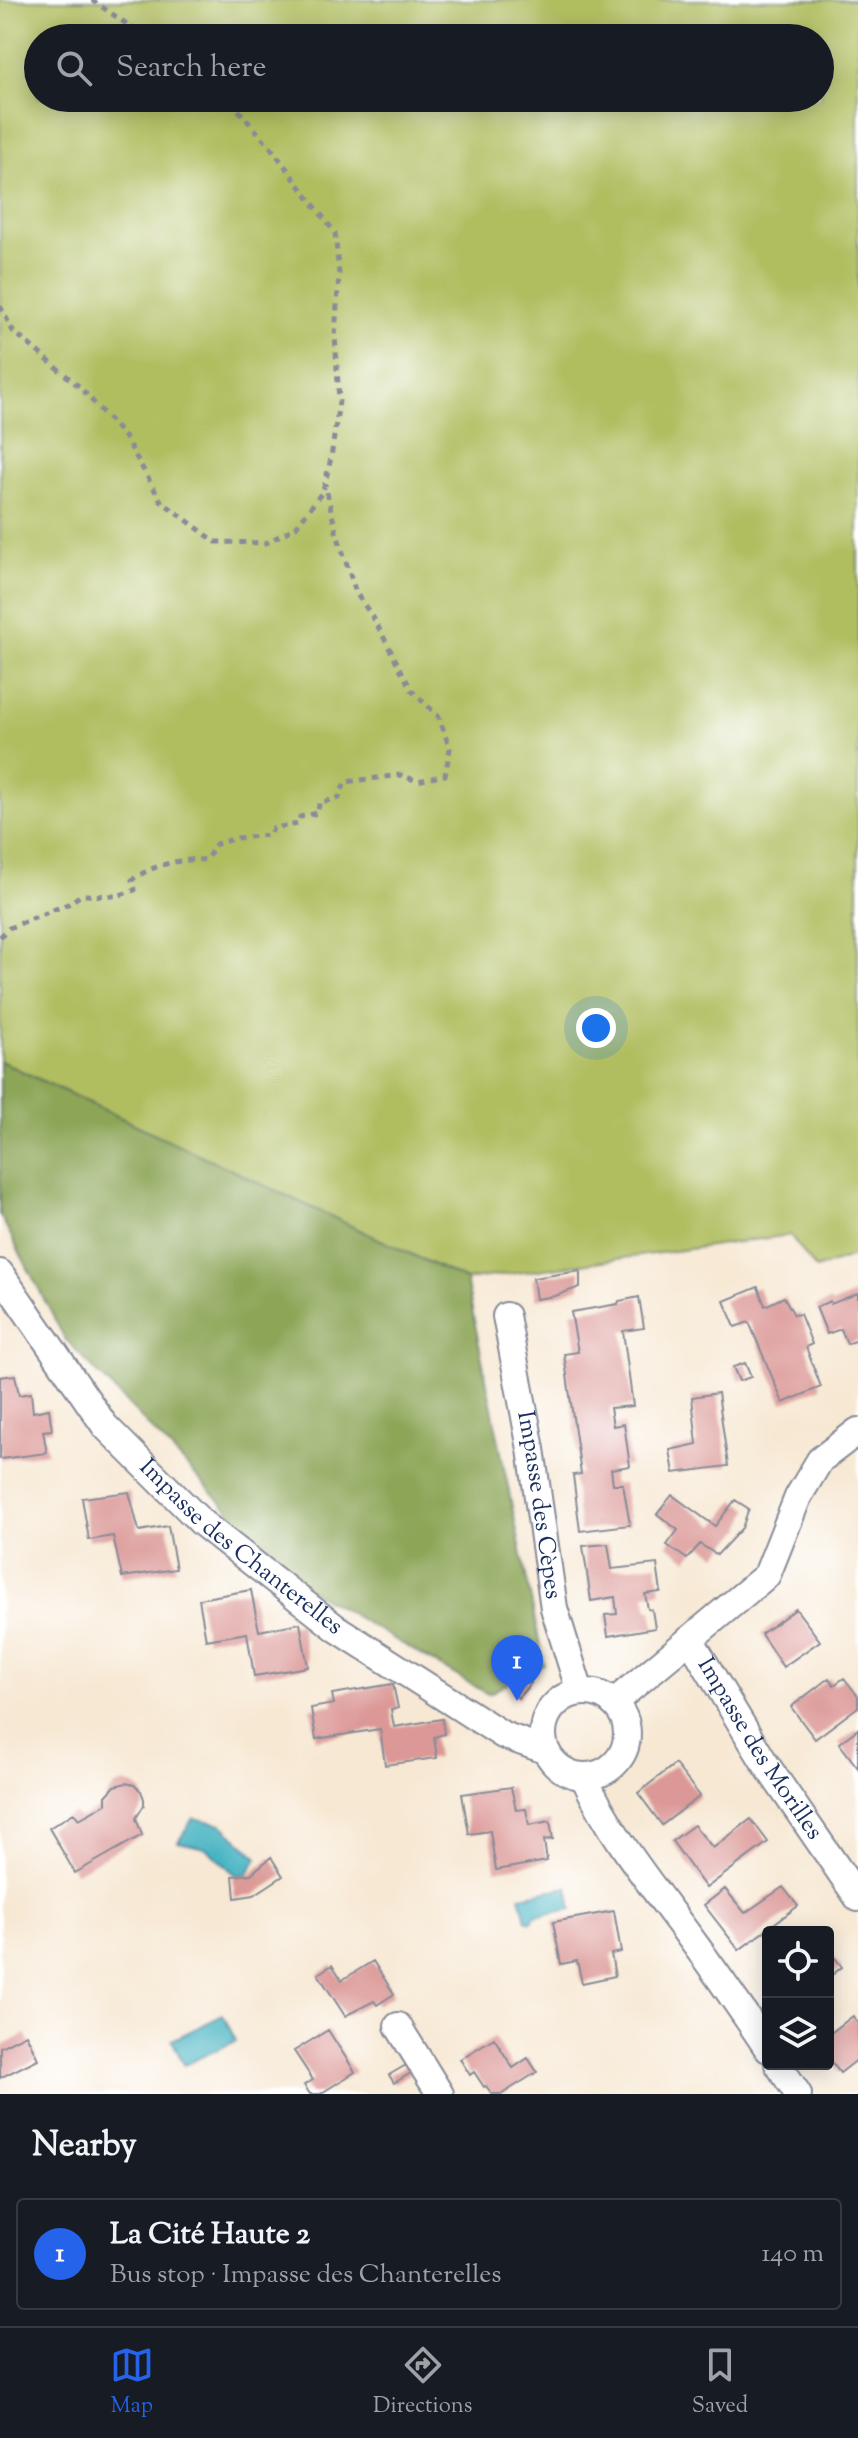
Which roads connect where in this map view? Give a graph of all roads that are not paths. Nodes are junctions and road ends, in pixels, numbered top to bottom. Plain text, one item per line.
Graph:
1 (0, 1273) edge
2 (506, 1316) dead end
3 (858, 1431) edge
4 (690, 1639) junction
5 (580, 1692) junction
6 (613, 1703) junction
7 (545, 1750) junction
8 (584, 1777) junction
9 (858, 1898) edge
10 (398, 2026) dead end
11 (762, 2040) edge
12 (782, 2070) edge
13 (440, 2094) edge
14 (798, 2094) edge

1 - 7 street, Impasse des Chanterelles
2 - 5 street, Impasse des Cèpes
3 - 4 street
4 - 6 street
4 - 9 street, Impasse des Morilles
5 - 6 street
5 - 7 street
6 - 8 street
7 - 8 street
8 - 11 street
10 - 13 street
12 - 14 street

